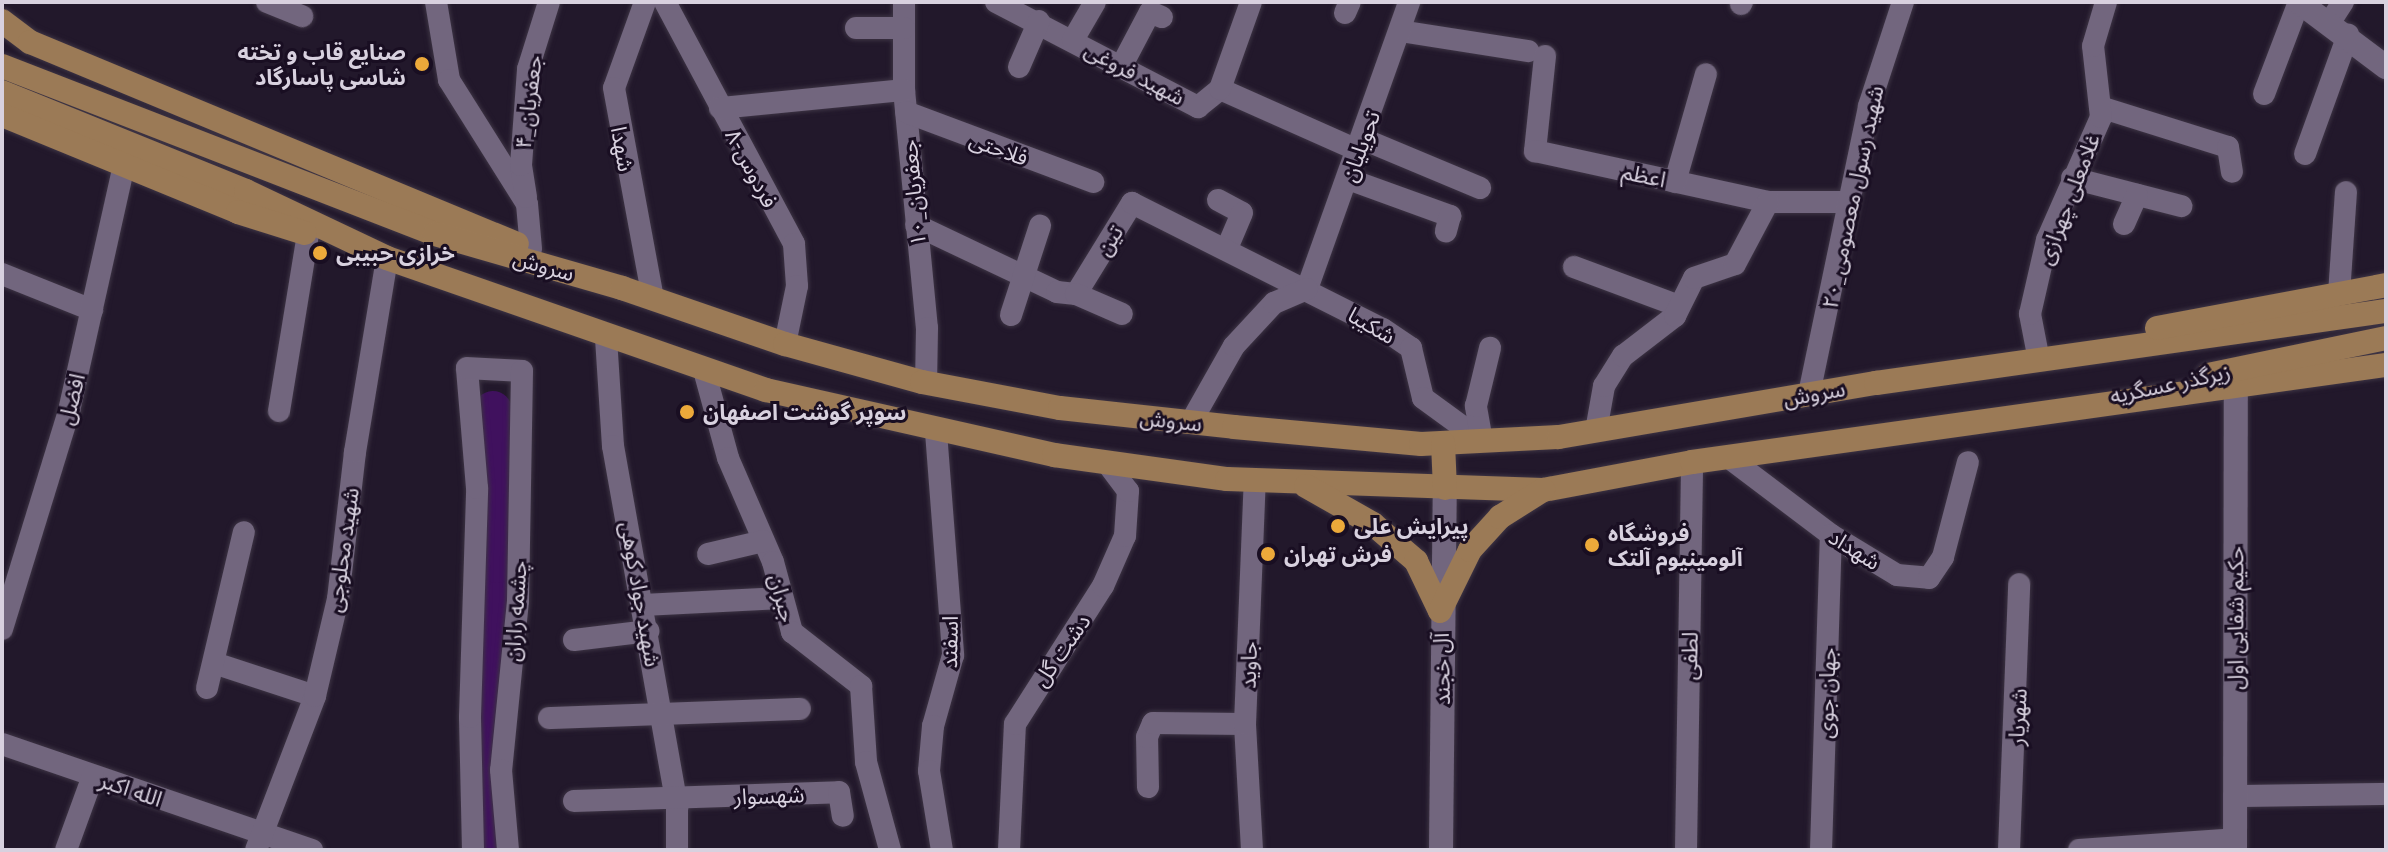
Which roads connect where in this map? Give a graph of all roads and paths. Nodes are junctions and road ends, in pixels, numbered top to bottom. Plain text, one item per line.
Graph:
1 (267, 2) edge
2 (436, 2) edge
3 (549, 2) edge
4 (645, 2) edge
5 (665, 2) edge
6 (904, 2) edge
7 (996, 2) edge
8 (1095, 2) edge
9 (1251, 2) edge
10 (1409, 2) edge
11 (1903, 2) edge
12 (2106, 2) edge
13 (2299, 2) edge
14 (302, 16) dead end
15 (1162, 17) dead end
16 (2340, 19) edge
17 (1039, 21) junction
18 (5, 26) edge
19 (856, 28) dead end
20 (904, 28) junction
21 (1400, 31) junction
22 (1073, 40) junction
23 (1122, 65) junction
24 (2, 66) edge
25 (1019, 67) dead end
26 (2386, 67) edge
27 (1706, 74) dead end
28 (1220, 89) junction
29 (2, 92) edge
30 (2264, 94) dead end
31 (905, 101) junction
32 (2100, 107) junction
33 (720, 108) junction
34 (2, 115) edge
35 (1361, 145) junction
36 (2305, 154) dead end
37 (124, 165) junction
38 (2232, 172) dead end
39 (2072, 178) junction
40 (1348, 179) junction
41 (1093, 182) dead end
42 (1675, 182) junction
43 (1480, 188) dead end
44 (2346, 192) dead end
45 (2137, 195) junction
46 (1218, 200) dead end
47 (1768, 202) junction
48 (1849, 202) junction
49 (527, 204) junction
50 (2181, 206) dead end
51 (2124, 224) dead end
52 (916, 225) junction
53 (1040, 226) dead end
54 (1446, 231) dead end
55 (308, 234) junction
56 (531, 249) junction
57 (1227, 249) junction
58 (387, 258) junction
59 (1574, 267) dead end
60 (2, 274) edge
61 (1024, 276) junction
62 (2386, 285) edge
63 (622, 288) junction
64 (1307, 289) junction
65 (1076, 294) junction
66 (2339, 294) junction
67 (653, 299) junction
68 (1679, 306) junction
69 (92, 310) junction
70 (2386, 311) edge
71 (1122, 314) dead end
72 (1011, 315) dead end
73 (606, 338) junction
74 (2386, 338) edge
75 (785, 344) junction
76 (1490, 348) dead end
77 (2037, 350) junction
78 (2386, 365) edge
79 (704, 370) junction
80 (926, 383) junction
81 (1876, 383) junction
82 (2236, 386) junction
83 (1809, 394) junction
84 (279, 411) dead end
85 (1191, 422) junction
86 (1955, 429) junction
87 (1596, 431) junction
88 (936, 432) junction
89 (1482, 441) junction
90 (1443, 443) junction
91 (1728, 457) junction
92 (1106, 462) junction
93 (1692, 462) junction
94 (1968, 462) dead end
95 (1255, 480) junction
96 (1300, 482) junction
97 (1445, 488) junction
98 (1543, 490) junction
99 (244, 532) dead end
100 (1831, 535) junction
101 (764, 541) junction
102 (708, 554) dead end
103 (2019, 584) dead end
104 (782, 598) junction
105 (643, 605) junction
106 (1440, 611) junction
107 (2, 629) edge
108 (648, 631) junction
109 (574, 640) dead end
110 (214, 663) junction
111 (207, 688) dead end
112 (315, 696) junction
113 (800, 709) dead end
114 (662, 714) junction
115 (549, 718) dead end
116 (1245, 724) junction
117 (2, 744) edge
118 (93, 776) junction
119 (1148, 787) dead end
120 (2386, 794) edge
121 (2235, 796) junction
122 (675, 799) junction
123 (574, 801) dead end
124 (843, 816) dead end
125 (258, 841) edge
126 (2235, 845) edge
127 (66, 850) edge
128 (312, 850) edge
129 (473, 850) edge
130 (508, 850) edge
131 (677, 850) edge
132 (890, 850) edge
133 (942, 850) edge
134 (1009, 850) edge
135 (1252, 850) edge
136 (1441, 850) edge
137 (1686, 850) edge
138 (1821, 850) edge
139 (2009, 850) edge
140 (2079, 850) edge

1 - 14 street
2 - 49 street
3 - 49 street, ۴_جعفریان
4 - 67 street, شهدا
5 - 33 street, ۸-فردوس
6 - 20 street, ۱۰_جعفریان
7 - 17 street, شهید فروغی
8 - 22 street
9 - 28 street
10 - 21 street, تحویلیان
11 - 48 street, ۲۰_شهید رسول معصومی
12 - 32 street, غلامعلی چهرازی
13 - 16 street
13 - 30 street
15 - 23 street
16 - 26 street
16 - 36 street
17 - 22 street, شهید فروغی
17 - 25 street
18 - 56 main road
19 - 20 street
20 - 31 street, ۱۰_جعفریان
21 - 35 street, تحویلیان
21 - 42 street, اعظم
22 - 23 street, شهید فروغی
23 - 28 street, شهید فروغی
24 - 63 main road, سروش
27 - 42 street
28 - 35 street, شهید فروغی
29 - 58 main road, سروش
31 - 33 street
31 - 41 street, فلاحتی
31 - 52 street, ۱۰_جعفریان
32 - 38 street
32 - 39 street, غلامعلی چهرازی
33 - 75 street, ۸-فردوس
34 - 37 main road
35 - 40 street, تحویلیان
35 - 43 street, شهید فروغی
37 - 55 main road
37 - 69 street, افضل
39 - 45 street
39 - 77 street, غلامعلی چهرازی
40 - 54 street
40 - 64 street, تحویلیان
42 - 47 street, اعظم
44 - 66 street
45 - 50 street
45 - 51 street
46 - 57 street
47 - 48 street, اعظم
47 - 68 street
48 - 83 street, ۲۰_شهید رسول معصومی
49 - 56 street
52 - 61 street
52 - 80 street, ۱۰_جعفریان
53 - 61 street
55 - 58 main road
55 - 84 street
56 - 63 main road
57 - 64 street, تین
57 - 65 street, تین
58 - 73 main road, سروش
58 - 112 street, شهید محلوجی
59 - 68 street
60 - 69 street
61 - 65 street
61 - 72 street
62 - 66 main road
63 - 67 main road, سروش
64 - 85 street
64 - 89 street, شکیبا
65 - 71 street
66 - 77 main road
67 - 75 main road, سروش
68 - 87 street
69 - 107 street, افضل
70 - 81 main road, سروش
73 - 79 main road, سروش
73 - 105 street, شهید جواد کوهی
74 - 86 main road, زیرگذر عسگریه
75 - 80 main road, سروش
76 - 89 street
77 - 81 main road
78 - 82 main road
79 - 88 main road, سروش
79 - 101 street, جبران
80 - 85 main road, سروش
81 - 83 main road, سروش
82 - 86 main road
82 - 121 street, حکیم شفایی اول
83 - 87 main road, سروش
85 - 90 main road, سروش
86 - 91 main road, سروش
87 - 89 main road, سروش
88 - 92 main road, سروش
88 - 133 street, اسفند
89 - 90 main road, سروش
90 - 97 main road
91 - 93 main road, سروش
91 - 100 street, شهداد
92 - 95 main road, سروش
92 - 134 street, دشت گل
93 - 98 main road, سروش
93 - 137 street, لطفی
94 - 100 street, شهداد
95 - 96 main road, سروش
95 - 116 street, جاوید
96 - 97 main road, سروش
96 - 106 main road
97 - 98 main road, سروش
97 - 106 street, آل خجند
98 - 106 main road
99 - 110 street
100 - 138 street, جهان جوی
101 - 102 street
101 - 104 street, جبران
103 - 139 street, شهریار
104 - 105 street
104 - 132 street, جبران
105 - 108 street, شهید جواد کوهی
106 - 136 street, آل خجند
108 - 109 street
108 - 114 street, شهید جواد کوهی
110 - 111 street
110 - 112 street
112 - 125 street, شهید محلوجی
113 - 114 street
114 - 115 street
114 - 122 street, شهید جواد کوهی
116 - 119 street
116 - 135 street, جاوید
117 - 118 street, الله اکبر
118 - 125 street, الله اکبر
118 - 127 street
120 - 121 street
121 - 126 street, حکیم شفایی اول
122 - 123 street
122 - 124 street, شهسوار
122 - 131 street, شهید جواد کوهی
125 - 128 street, الله اکبر
126 - 140 street
129 - 130 street, چشمه راران

